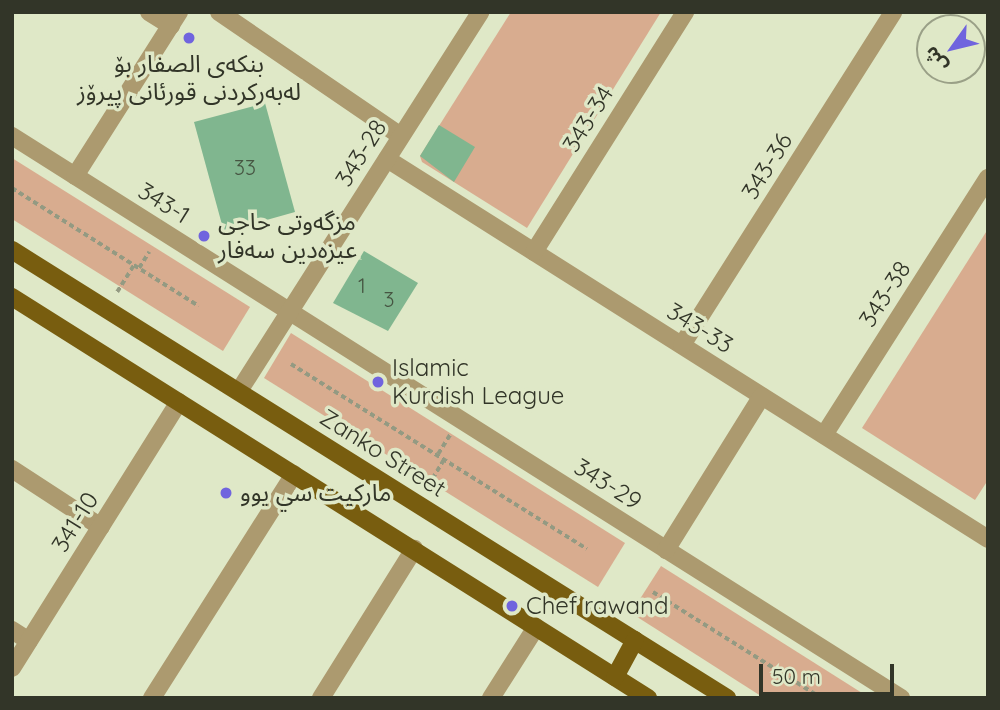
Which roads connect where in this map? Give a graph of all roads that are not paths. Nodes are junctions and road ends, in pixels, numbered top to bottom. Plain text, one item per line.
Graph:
1 (149, 12) edge
2 (219, 12) edge
3 (480, 12) edge
4 (685, 12) edge
5 (893, 12) edge
6 (175, 19) edge
7 (12, 136) edge
8 (401, 136) junction
9 (387, 159) junction
10 (75, 176) junction
11 (988, 178) edge
12 (12, 250) edge
13 (534, 252) junction
14 (12, 297) edge
15 (290, 311) junction
16 (682, 345) junction
17 (239, 391) junction
18 (762, 396) junction
19 (179, 402) junction
20 (824, 435) junction
21 (12, 469) edge
22 (293, 474) junction
23 (101, 527) junction
24 (985, 532) edge
25 (414, 549) junction
26 (666, 550) junction
27 (536, 627) junction
28 (12, 630) edge
29 (635, 640) junction
30 (29, 641) junction
31 (12, 668) edge
32 (615, 677) junction
33 (152, 698) edge
34 (321, 698) edge
35 (491, 698) edge
36 (648, 698) edge
37 (727, 698) edge
38 (901, 698) edge

1 - 6 street
2 - 8 street
3 - 8 street, 343-28
4 - 13 street, 343-34
5 - 16 street, 343-36
6 - 10 street
7 - 10 street, 343-1
8 - 9 street, 343-28
9 - 13 street, 343-33
9 - 15 street, 343-28
10 - 15 street, 343-1
11 - 20 street, 343-38
12 - 17 main road, Zanko Street
13 - 16 street, 343-33
14 - 19 main road
15 - 17 street, 343-28
15 - 26 street, 343-29
16 - 18 street, 343-33
17 - 29 main road, Zanko Street
18 - 20 street, 343-33
18 - 26 street
19 - 22 main road
19 - 23 street, 341-10
20 - 24 street, 343-33
21 - 23 street
22 - 25 main road
22 - 33 street
23 - 30 street, 341-10
25 - 27 main road
25 - 34 street
26 - 38 street, 343-29
27 - 32 main road
27 - 35 street
28 - 30 street
29 - 32 main road
29 - 37 main road, Zanko Street
30 - 31 street, 341-10
32 - 36 main road

